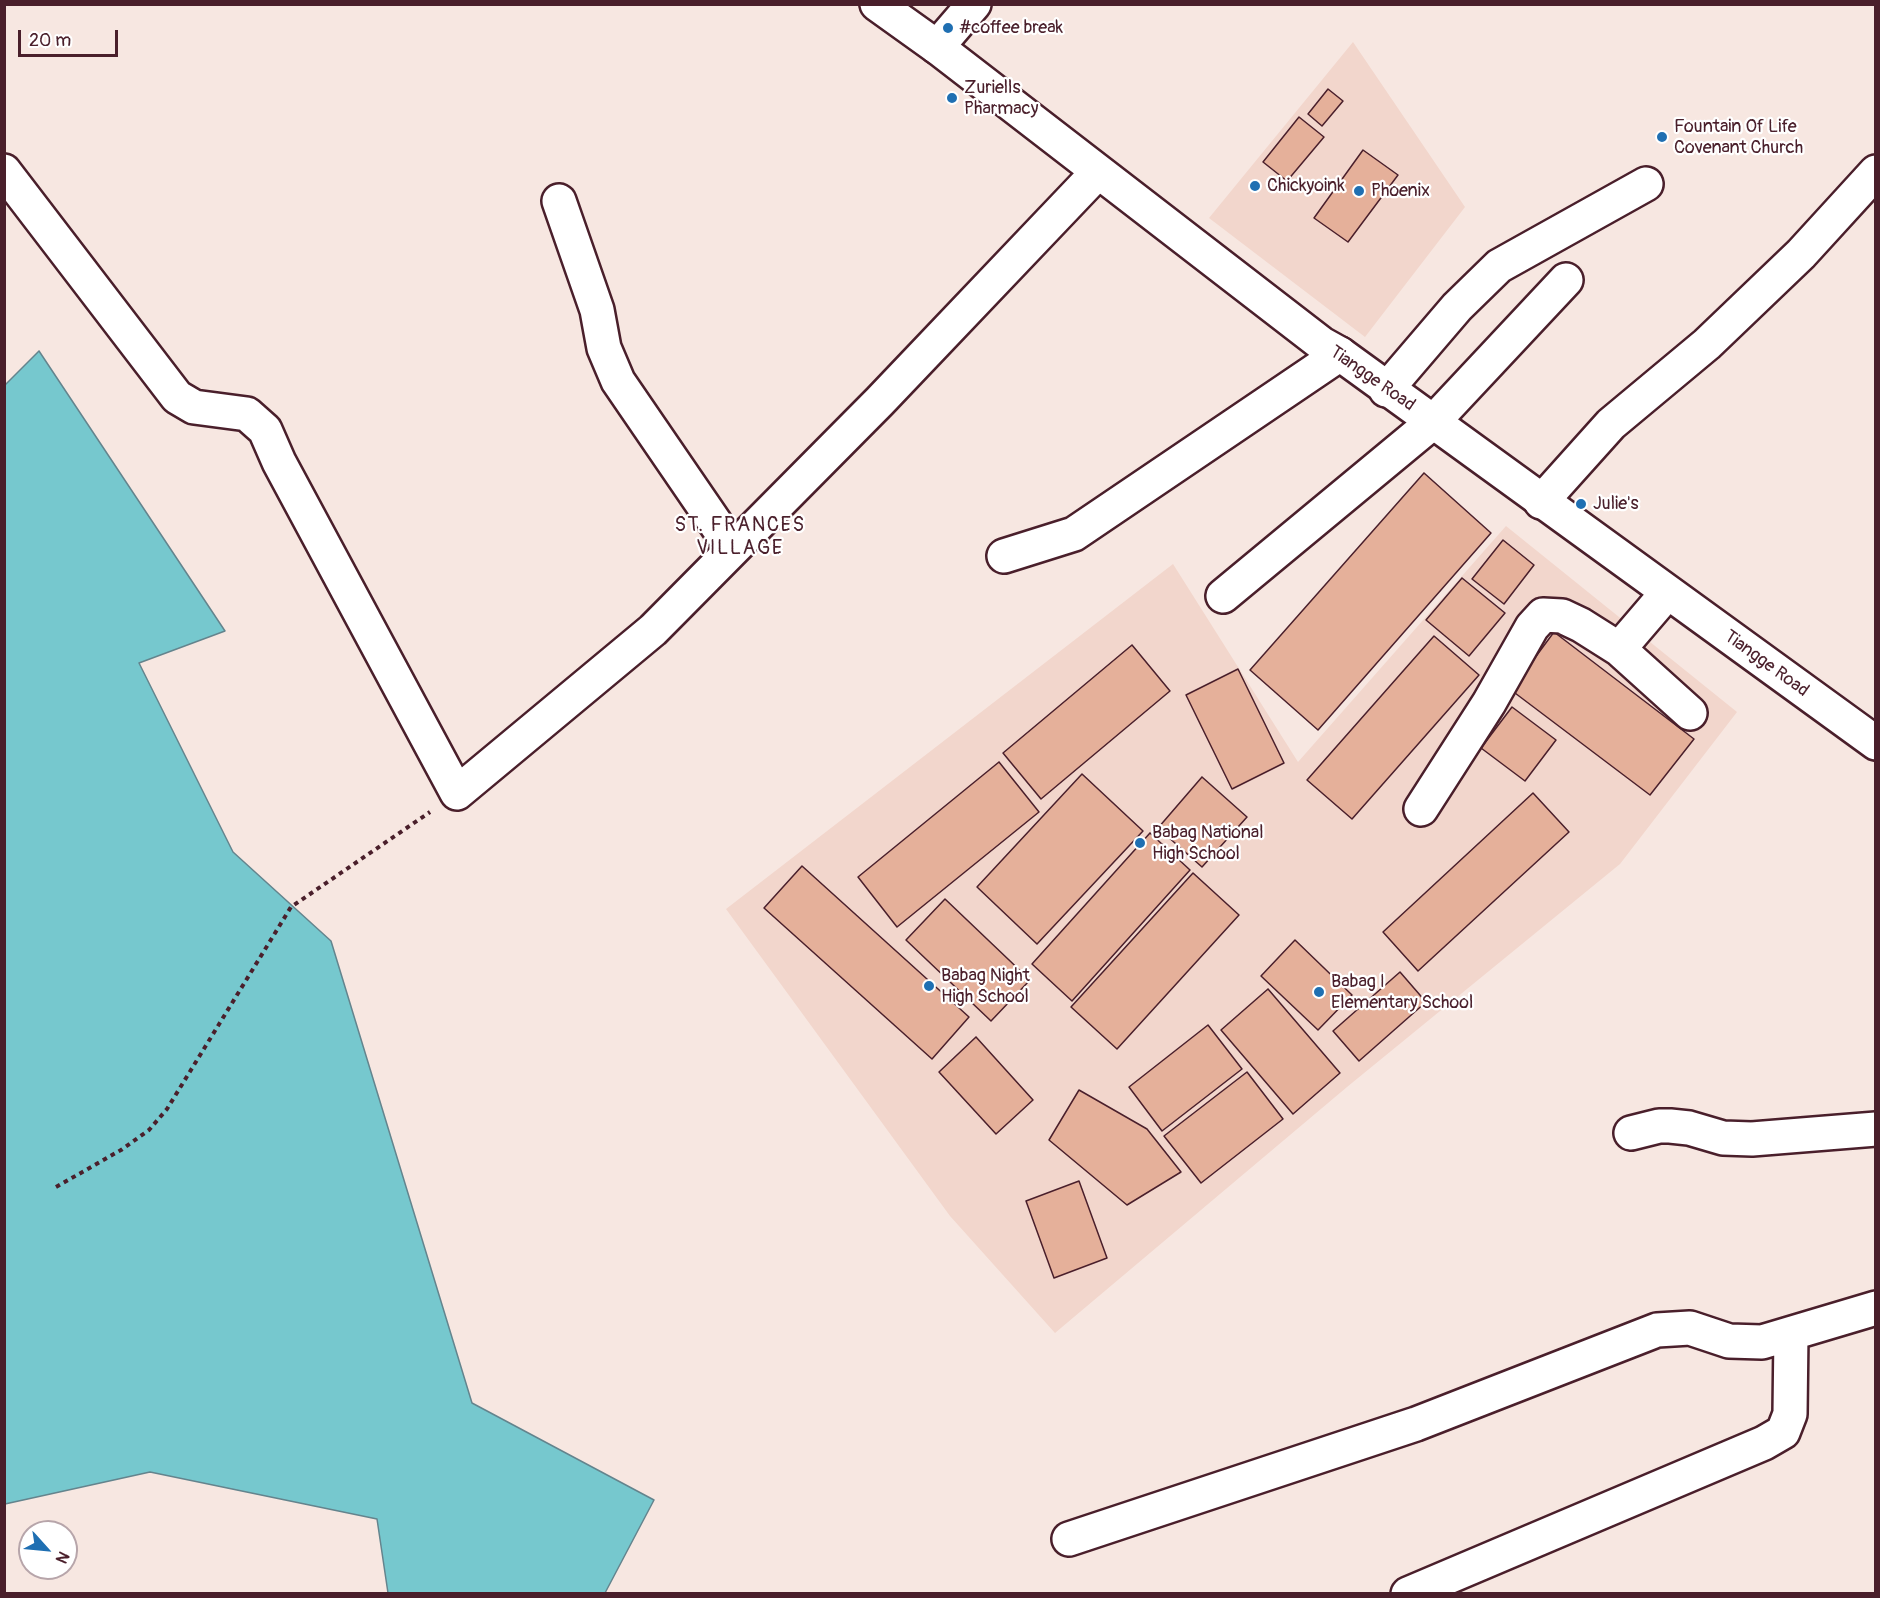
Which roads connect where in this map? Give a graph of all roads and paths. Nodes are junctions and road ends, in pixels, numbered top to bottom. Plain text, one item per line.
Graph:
1 (877, 4) edge
2 (974, 4) edge
3 (937, 47) junction
4 (4, 171) edge
5 (1875, 172) edge
6 (1097, 173) junction
7 (1646, 184) dead end
8 (559, 201) dead end
9 (1566, 280) dead end
10 (1340, 354) junction
11 (1386, 390) junction
12 (1433, 422) junction
13 (1541, 502) junction
14 (732, 549) junction
15 (1004, 556) dead end
16 (1667, 593) junction
17 (1223, 596) dead end
18 (1618, 649) junction
19 (1690, 713) dead end
20 (1875, 743) edge
21 (457, 793) junction
22 (1421, 809) dead end
23 (1875, 1129) edge
24 (1631, 1133) dead end
25 (56, 1187) dead end
26 (1875, 1308) edge
27 (1791, 1334) junction
28 (1070, 1539) dead end
29 (1408, 1593) edge

1 - 3 street, Tiangge Road
2 - 3 street
3 - 6 street, Tiangge Road
4 - 21 street
5 - 13 street
6 - 10 street, Tiangge Road
6 - 14 street
7 - 11 street
8 - 14 street
9 - 12 street
10 - 11 street, Tiangge Road
10 - 15 street
11 - 12 street, Tiangge Road
12 - 13 street, Tiangge Road
12 - 17 street
13 - 16 street, Tiangge Road
14 - 21 street
16 - 18 street
16 - 20 street, Tiangge Road
18 - 19 street
18 - 22 street
21 - 25 path
23 - 24 street
26 - 27 street
27 - 28 street
27 - 29 street

